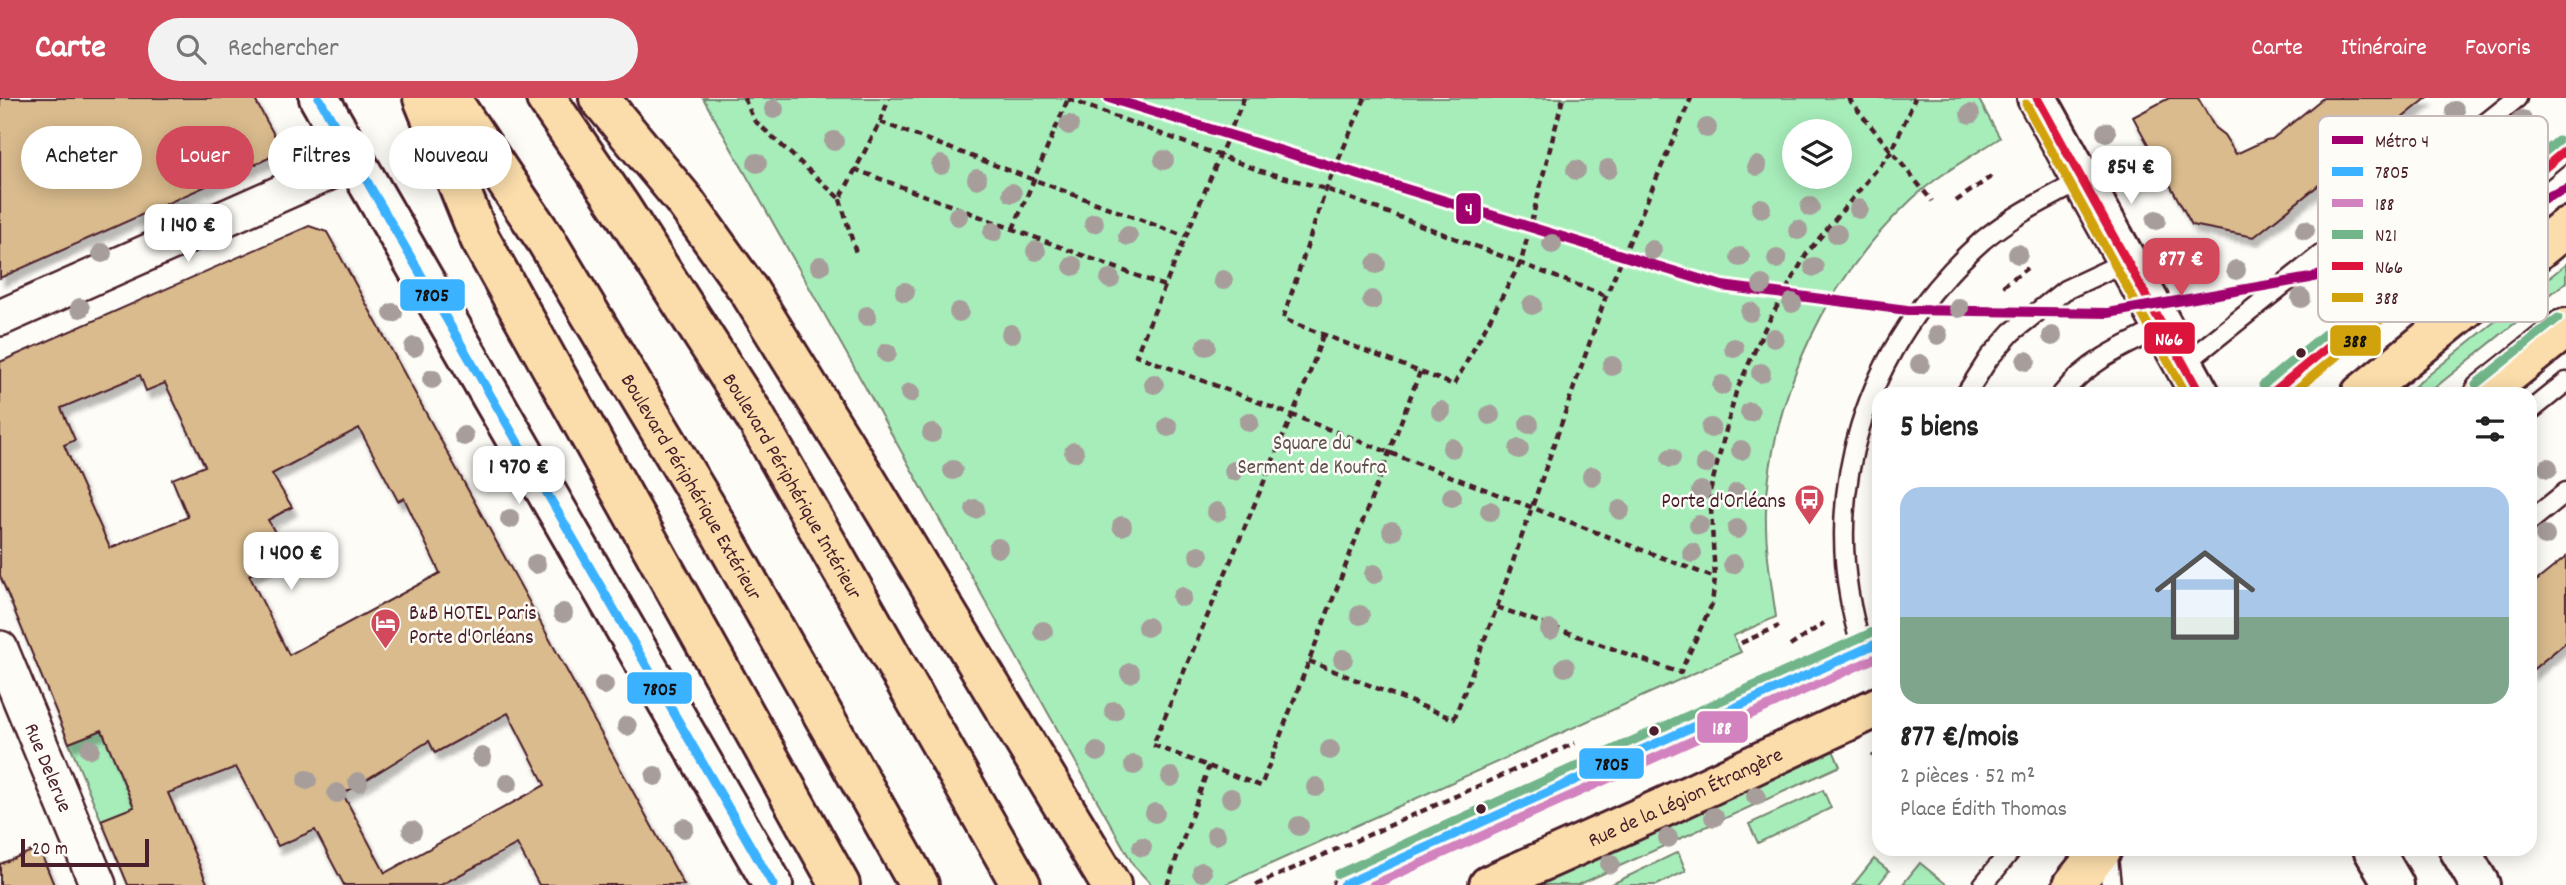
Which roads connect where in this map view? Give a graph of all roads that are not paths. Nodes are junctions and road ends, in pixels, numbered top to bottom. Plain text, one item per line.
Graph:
1 (319, 98) edge
2 (423, 98) edge
3 (450, 98) edge
4 (546, 98) edge
5 (599, 98) edge
6 (2037, 98) edge
7 (2517, 98) edge
8 (2496, 116) edge
9 (335, 126) edge
10 (2566, 150) edge
11 (2548, 165) edge
12 (2083, 180) junction
13 (289, 189) edge
14 (371, 189) edge
15 (2566, 228) edge
16 (2548, 243) edge
17 (2127, 261) junction
18 (2318, 270) edge
19 (0, 318) edge
20 (2358, 322) edge
21 (2450, 322) edge
22 (2163, 327) junction
23 (2566, 328) edge
24 (2192, 379) edge
25 (2566, 382) edge
26 (1874, 387) edge
27 (1970, 387) edge
28 (2069, 387) edge
29 (2279, 387) edge
30 (2370, 387) edge
31 (2493, 387) edge
32 (1872, 393) edge
33 (2537, 405) edge
34 (2566, 492) edge
35 (2537, 515) edge
36 (1872, 645) edge
37 (1862, 648) junction
38 (0, 649) edge
39 (1872, 710) edge
40 (2006, 856) edge
41 (2099, 856) edge
42 (2106, 856) edge
43 (2377, 856) edge
44 (2463, 856) edge
45 (98, 885) edge
46 (773, 885) edge
47 (840, 885) edge
48 (919, 885) edge
49 (1021, 885) edge
50 (1111, 885) edge
51 (1343, 885) edge
52 (1489, 885) edge
53 (1983, 885) edge
54 (2073, 885) edge
55 (2112, 885) edge
56 (2394, 885) edge
57 (2480, 885) edge

1 - 9 main road
2 - 47 main road
3 - 48 main road, Boulevard Périphérique Extérieur
4 - 49 main road, Boulevard Périphérique Intérieur
5 - 50 main road
6 - 12 main road
7 - 8 lane
10 - 11 lane
12 - 17 main road
12 - 26 lane
13 - 19 street
14 - 46 main road
15 - 16 main road
17 - 22 main road
17 - 27 lane
18 - 24 lane
20 - 29 lane
21 - 30 main road
22 - 24 main road
22 - 28 lane
23 - 31 main road
25 - 33 lane
32 - 37 lane
34 - 35 lane
36 - 37 lane
37 - 51 lane
38 - 45 street, Rue Delerue
39 - 52 main road, Rue de la Légion Étrangère
40 - 53 lane
41 - 54 main road
42 - 55 lane
43 - 56 main road
44 - 57 main road

